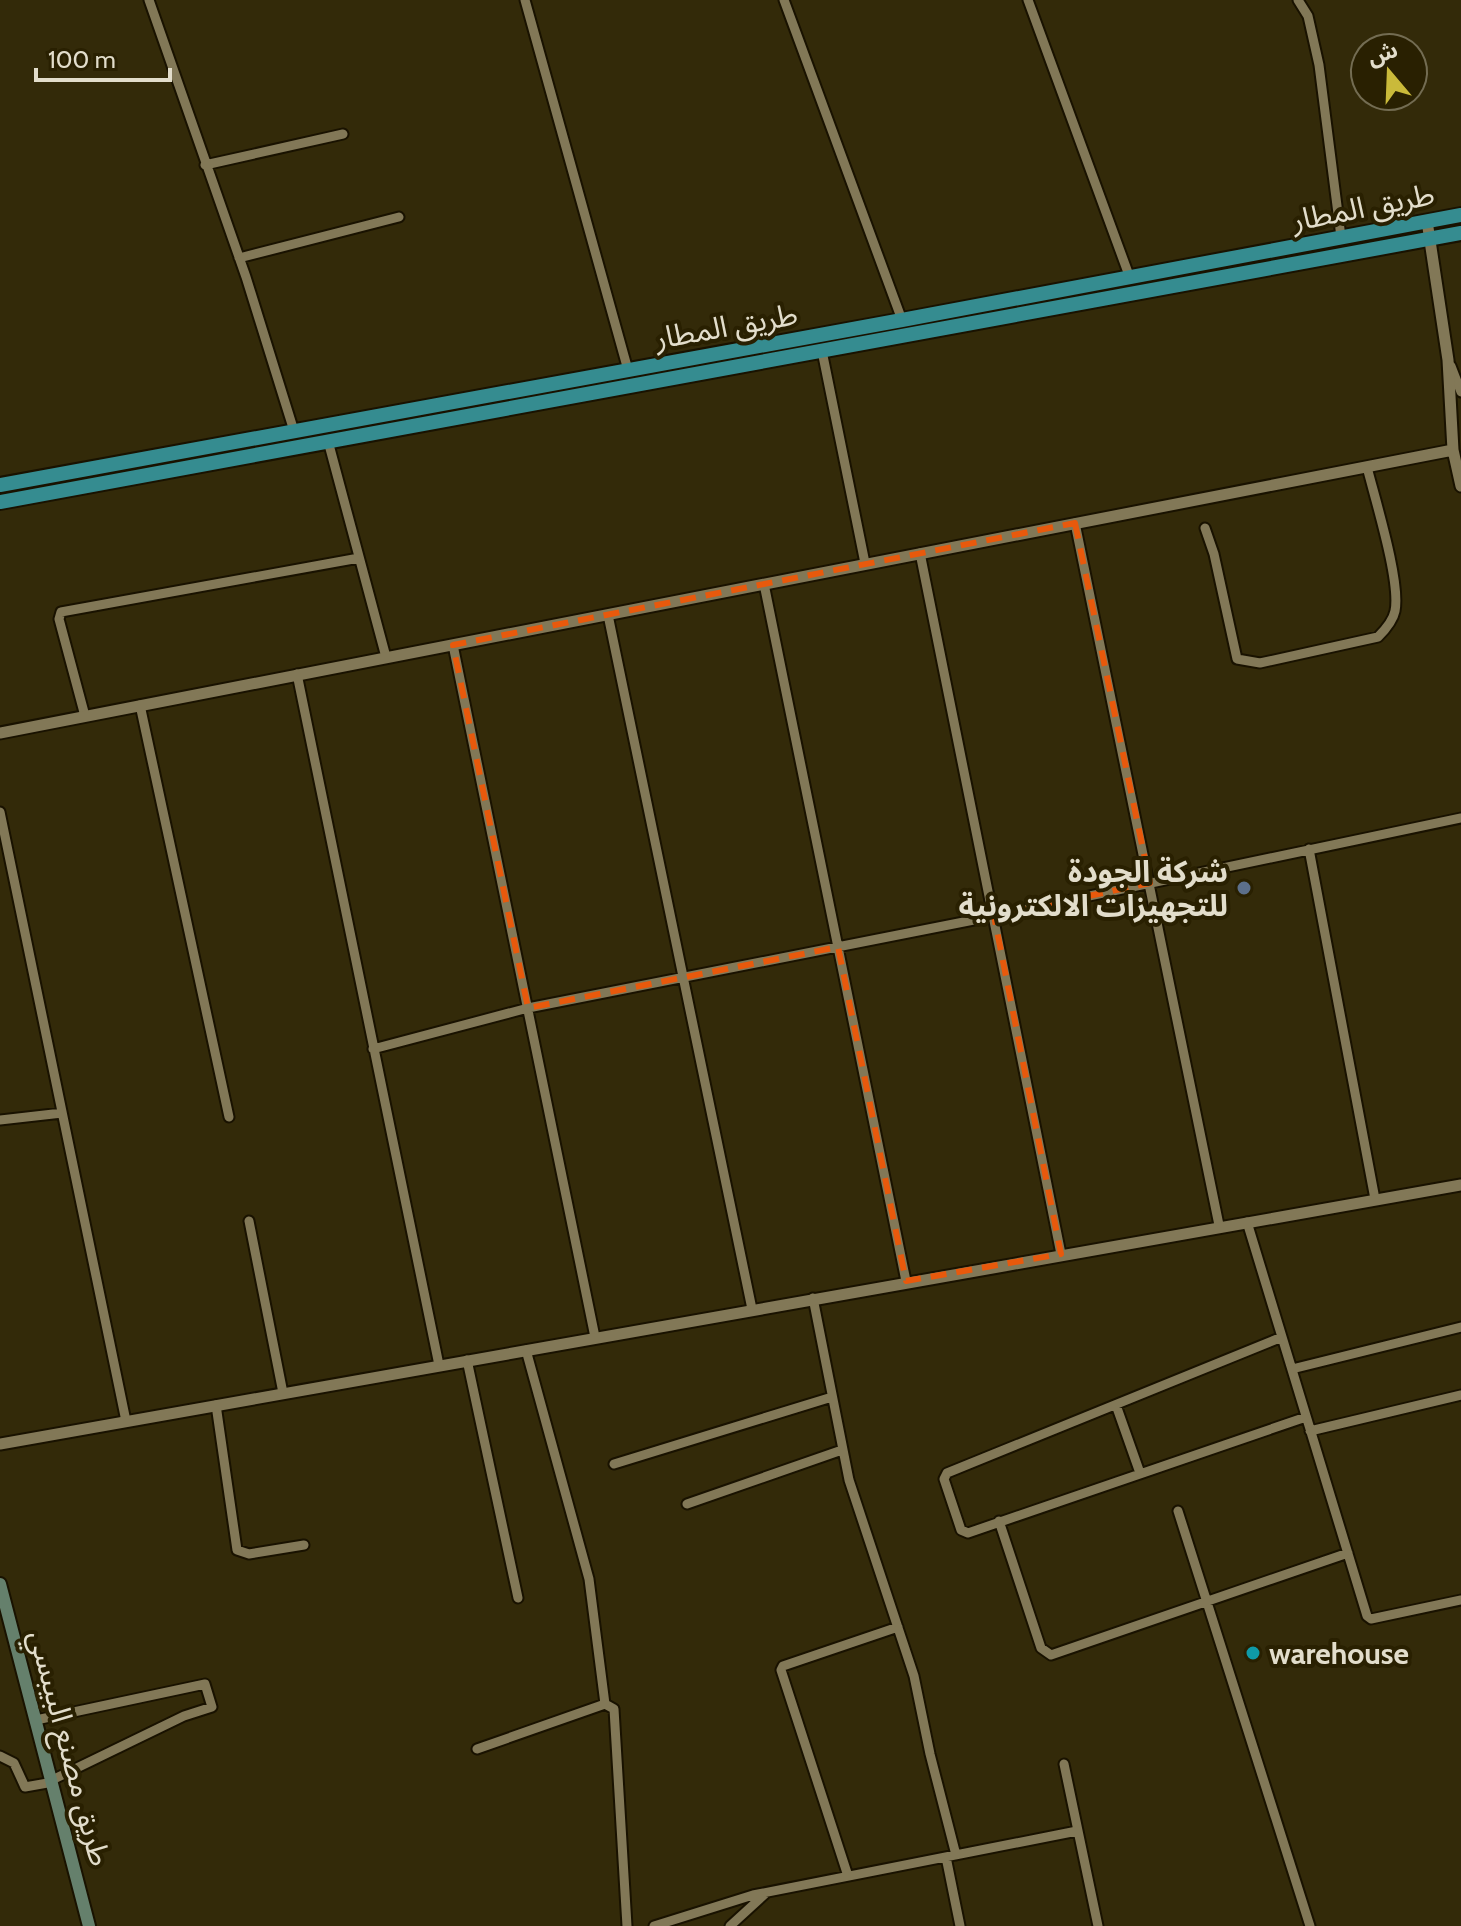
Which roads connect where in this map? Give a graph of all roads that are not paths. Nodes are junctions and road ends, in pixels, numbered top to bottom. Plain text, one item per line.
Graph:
1 (149, 0) edge
2 (525, 0) edge
3 (784, 0) edge
4 (1028, 0) edge
5 (1298, 0) edge
6 (343, 134) dead end
7 (205, 165) junction
8 (1461, 215) edge
9 (399, 217) dead end
10 (1427, 221) junction
11 (1461, 233) edge
12 (1341, 237) junction
13 (1431, 239) junction
14 (239, 258) junction
15 (1130, 278) junction
16 (902, 320) junction
17 (822, 351) junction
18 (719, 353) junction
19 (1448, 360) junction
20 (723, 369) junction
21 (628, 370) junction
22 (1461, 392) edge
23 (294, 431) junction
24 (328, 441) junction
25 (1457, 449) edge
26 (162, 455) junction
27 (1367, 467) junction
28 (167, 473) junction
29 (0, 485) edge
30 (1461, 486) edge
31 (0, 502) edge
32 (1075, 523) junction
33 (1205, 528) dead end
34 (920, 553) junction
35 (359, 558) junction
36 (865, 563) junction
37 (764, 584) junction
38 (608, 615) junction
39 (453, 645) junction
40 (386, 657) junction
41 (297, 674) junction
42 (140, 705) junction
43 (85, 716) junction
44 (0, 733) edge
45 (0, 812) edge
46 (1461, 818) edge
47 (1309, 849) junction
48 (1150, 883) junction
49 (994, 916) junction
50 (838, 947) junction
51 (683, 977) junction
52 (528, 1008) junction
53 (373, 1049) junction
54 (62, 1113) junction
55 (229, 1117) dead end
56 (0, 1120) edge
57 (1461, 1185) edge
58 (1375, 1199) junction
59 (249, 1221) dead end
60 (1247, 1222) junction
61 (1219, 1225) junction
62 (1061, 1254) junction
63 (906, 1281) junction
64 (813, 1298) junction
65 (752, 1309) junction
66 (1461, 1327) edge
67 (595, 1337) junction
68 (1282, 1337) junction
69 (526, 1350) junction
70 (467, 1360) junction
71 (439, 1365) junction
72 (1292, 1369) junction
73 (283, 1393) junction
74 (1461, 1395) edge
75 (832, 1397) junction
76 (216, 1405) junction
77 (1116, 1405) junction
78 (1306, 1417) junction
79 (126, 1421) junction
80 (1310, 1431) junction
81 (0, 1444) edge
82 (842, 1450) junction
83 (614, 1464) dead end
84 (1140, 1473) junction
85 (687, 1504) dead end
86 (1178, 1511) dead end
87 (999, 1521) junction
88 (304, 1545) dead end
89 (1348, 1553) junction
90 (0, 1584) edge
91 (518, 1598) dead end
92 (1461, 1600) edge
93 (1207, 1603) junction
94 (3, 1610) edge
95 (898, 1627) junction
96 (605, 1704) junction
97 (36, 1720) junction
98 (477, 1749) dead end
99 (0, 1756) edge
100 (1064, 1764) dead end
101 (52, 1781) junction
102 (1077, 1831) junction
103 (951, 1856) junction
104 (848, 1876) junction
105 (768, 1892) junction
106 (89, 1926) edge
107 (627, 1926) edge
108 (654, 1926) edge
109 (730, 1926) edge
110 (960, 1926) edge
111 (1098, 1926) edge
112 (1310, 1926) edge

1 - 7 street
2 - 21 street
3 - 16 street
4 - 15 street
5 - 12 street
6 - 7 street
7 - 14 street
8 - 10 highway, طريق المطار
9 - 14 street
10 - 12 highway, طريق المطار
10 - 13 street
11 - 13 highway, طريق المطار
12 - 15 highway, طريق المطار
13 - 17 highway, طريق المطار
13 - 19 street
14 - 23 street
15 - 16 highway, طريق المطار
16 - 18 highway, طريق المطار
17 - 20 highway, طريق المطار
17 - 36 street
18 - 20 highway
18 - 21 highway, طريق المطار
19 - 22 street
19 - 25 street
20 - 24 highway, طريق المطار
21 - 23 highway, طريق المطار
23 - 26 highway, طريق المطار
24 - 28 highway, طريق المطار
24 - 35 street
25 - 27 street
25 - 30 street
26 - 28 highway
26 - 29 highway, طريق المطار
27 - 32 street
27 - 33 street
28 - 31 highway, طريق المطار
32 - 34 street
32 - 48 street
34 - 36 street
34 - 49 street
35 - 40 street
35 - 43 street
36 - 37 street
37 - 38 street
37 - 50 street
38 - 39 street
38 - 51 street
39 - 40 street
39 - 52 street
40 - 41 street
41 - 42 street
41 - 53 street
42 - 43 street
42 - 55 street
43 - 44 street
45 - 54 street
46 - 47 street
47 - 48 street
47 - 58 street
48 - 49 street
48 - 61 street
49 - 50 street
49 - 62 street
50 - 51 street
50 - 63 street
51 - 52 street
51 - 65 street
52 - 53 street
52 - 67 street
53 - 71 street
54 - 56 street
54 - 79 street
57 - 58 street
58 - 60 street
59 - 73 street
60 - 61 street
60 - 68 street
61 - 62 street
62 - 63 street
63 - 64 street
64 - 65 street
64 - 75 street
65 - 67 street
66 - 72 street
67 - 69 street
68 - 72 street
68 - 77 street
69 - 70 street
69 - 96 street
70 - 71 street
70 - 91 street
71 - 73 street
72 - 78 street
73 - 76 street
74 - 80 street
75 - 82 street
75 - 83 street
76 - 79 street
76 - 88 street
77 - 84 street
77 - 87 street
78 - 80 street
78 - 84 street
79 - 81 street
80 - 89 street
82 - 85 street
82 - 95 street
84 - 87 street
86 - 93 street
87 - 93 street
89 - 92 street
89 - 93 street
90 - 94 main road, طريق مصنع البيبسي
93 - 112 street
94 - 97 main road, طريق مصنع البيبسي
95 - 103 street
95 - 104 street
96 - 98 street
96 - 107 street
97 - 101 main road, طريق مصنع البيبسي
97 - 101 street
99 - 101 street
100 - 102 street
101 - 106 main road, طريق مصنع البيبسي
102 - 103 street
102 - 111 street
103 - 104 street
103 - 110 street
104 - 105 street
105 - 108 street
105 - 109 street

